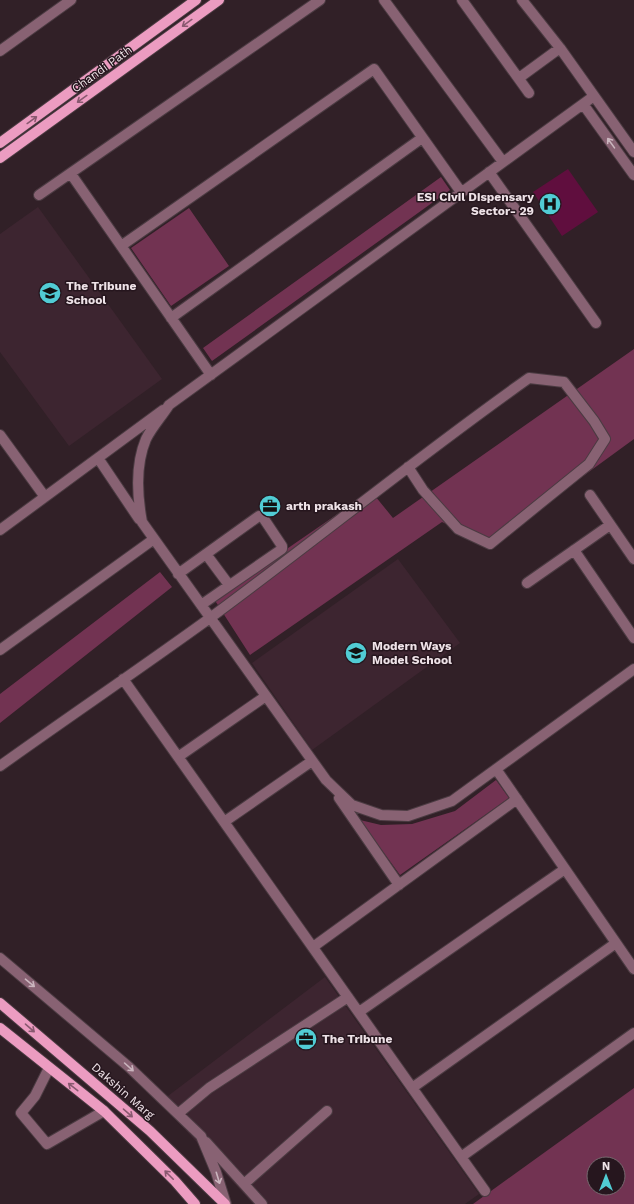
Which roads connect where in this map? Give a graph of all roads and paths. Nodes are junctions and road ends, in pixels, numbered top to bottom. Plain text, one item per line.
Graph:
1 (72, 0) edge
2 (196, 0) edge
3 (219, 0) edge
4 (320, 0) edge
5 (384, 0) edge
6 (462, 0) edge
7 (522, 0) edge
8 (560, 48) junction
9 (0, 51) edge
10 (519, 78) junction
11 (530, 93) dead end
12 (594, 96) junction
13 (583, 104) junction
14 (422, 138) junction
15 (0, 143) edge
16 (634, 152) edge
17 (0, 158) edge
18 (503, 162) junction
19 (489, 172) junction
20 (633, 172) edge
21 (71, 174) junction
22 (461, 192) junction
23 (40, 196) dead end
24 (121, 246) junction
25 (171, 318) junction
26 (596, 323) dead end
27 (211, 375) junction
28 (169, 405) junction
29 (0, 435) edge
30 (98, 458) junction
31 (408, 467) junction
32 (590, 496) dead end
33 (45, 497) junction
34 (142, 522) junction
35 (610, 524) junction
36 (0, 530) edge
37 (154, 539) junction
38 (574, 550) junction
39 (206, 554) junction
40 (634, 559) edge
41 (178, 574) junction
42 (527, 583) dead end
43 (229, 585) junction
44 (201, 605) junction
45 (210, 618) junction
46 (634, 638) edge
47 (0, 650) edge
48 (634, 669) edge
49 (123, 679) junction
50 (266, 696) junction
51 (178, 757) junction
52 (312, 761) junction
53 (0, 766) edge
54 (496, 769) junction
55 (326, 780) junction
56 (517, 799) junction
57 (224, 822) junction
58 (565, 870) junction
59 (399, 885) junction
60 (616, 943) junction
61 (313, 947) junction
62 (0, 958) edge
63 (634, 969) edge
64 (348, 997) junction
65 (0, 1003) edge
66 (358, 1012) junction
67 (1, 1031) edge
68 (634, 1033) edge
69 (49, 1068) junction
70 (412, 1088) junction
71 (327, 1110) dead end
72 (104, 1111) junction
73 (179, 1113) junction
74 (201, 1136) junction
75 (461, 1157) junction
76 (244, 1184) junction
77 (485, 1191) dead end
78 (195, 1204) edge
79 (225, 1204) edge
80 (262, 1204) edge

1 - 9 street
15 -> 2 main road, Chandi Path
3 -> 17 main road, Chandi Path
4 - 21 street
5 - 18 street
6 - 10 street
7 - 8 street
8 - 10 street
8 - 12 street
10 - 11 street
12 - 13 street
12 - 16 street
13 - 18 street
20 -> 13 street
14 - 22 street
14 - 24 street
14 - 25 street
18 - 19 street
19 - 22 street
19 - 26 street
21 - 23 street
21 - 24 street
22 - 27 street
24 - 25 street
25 - 27 street
27 - 28 street
28 - 30 street
28 - 34 street
29 - 33 street
30 - 33 street
30 - 34 street
31 - 31 street
31 - 45 street
32 - 35 street
33 - 36 street
34 - 37 street
35 - 38 street
35 - 40 street
37 - 41 street
37 - 47 street
38 - 42 street
38 - 46 street
39 - 41 street
39 - 43 street
39 - 43 street
41 - 44 street
43 - 44 street
44 - 45 street
45 - 49 street
45 - 50 street
48 - 54 street
49 - 51 street
49 - 53 street
50 - 51 street
50 - 52 street
51 - 57 street
52 - 55 street
52 - 57 street
54 - 55 street
54 - 56 street
55 - 59 street
56 - 58 street
56 - 59 street
57 - 61 street
58 - 60 street
58 - 66 street
59 - 61 street
60 - 63 street
60 - 70 street
61 - 64 street
62 -> 73 street
64 - 66 street
64 - 73 street
65 -> 79 main road, Dakshin Marg
66 - 70 street
67 - 69 main road
68 - 75 street
72 -> 69 main road
69 - 72 street
70 - 75 street
71 - 76 street
78 -> 72 main road
73 - 74 street
74 - 76 street
74 -> 79 street
75 - 77 street
76 - 80 street

